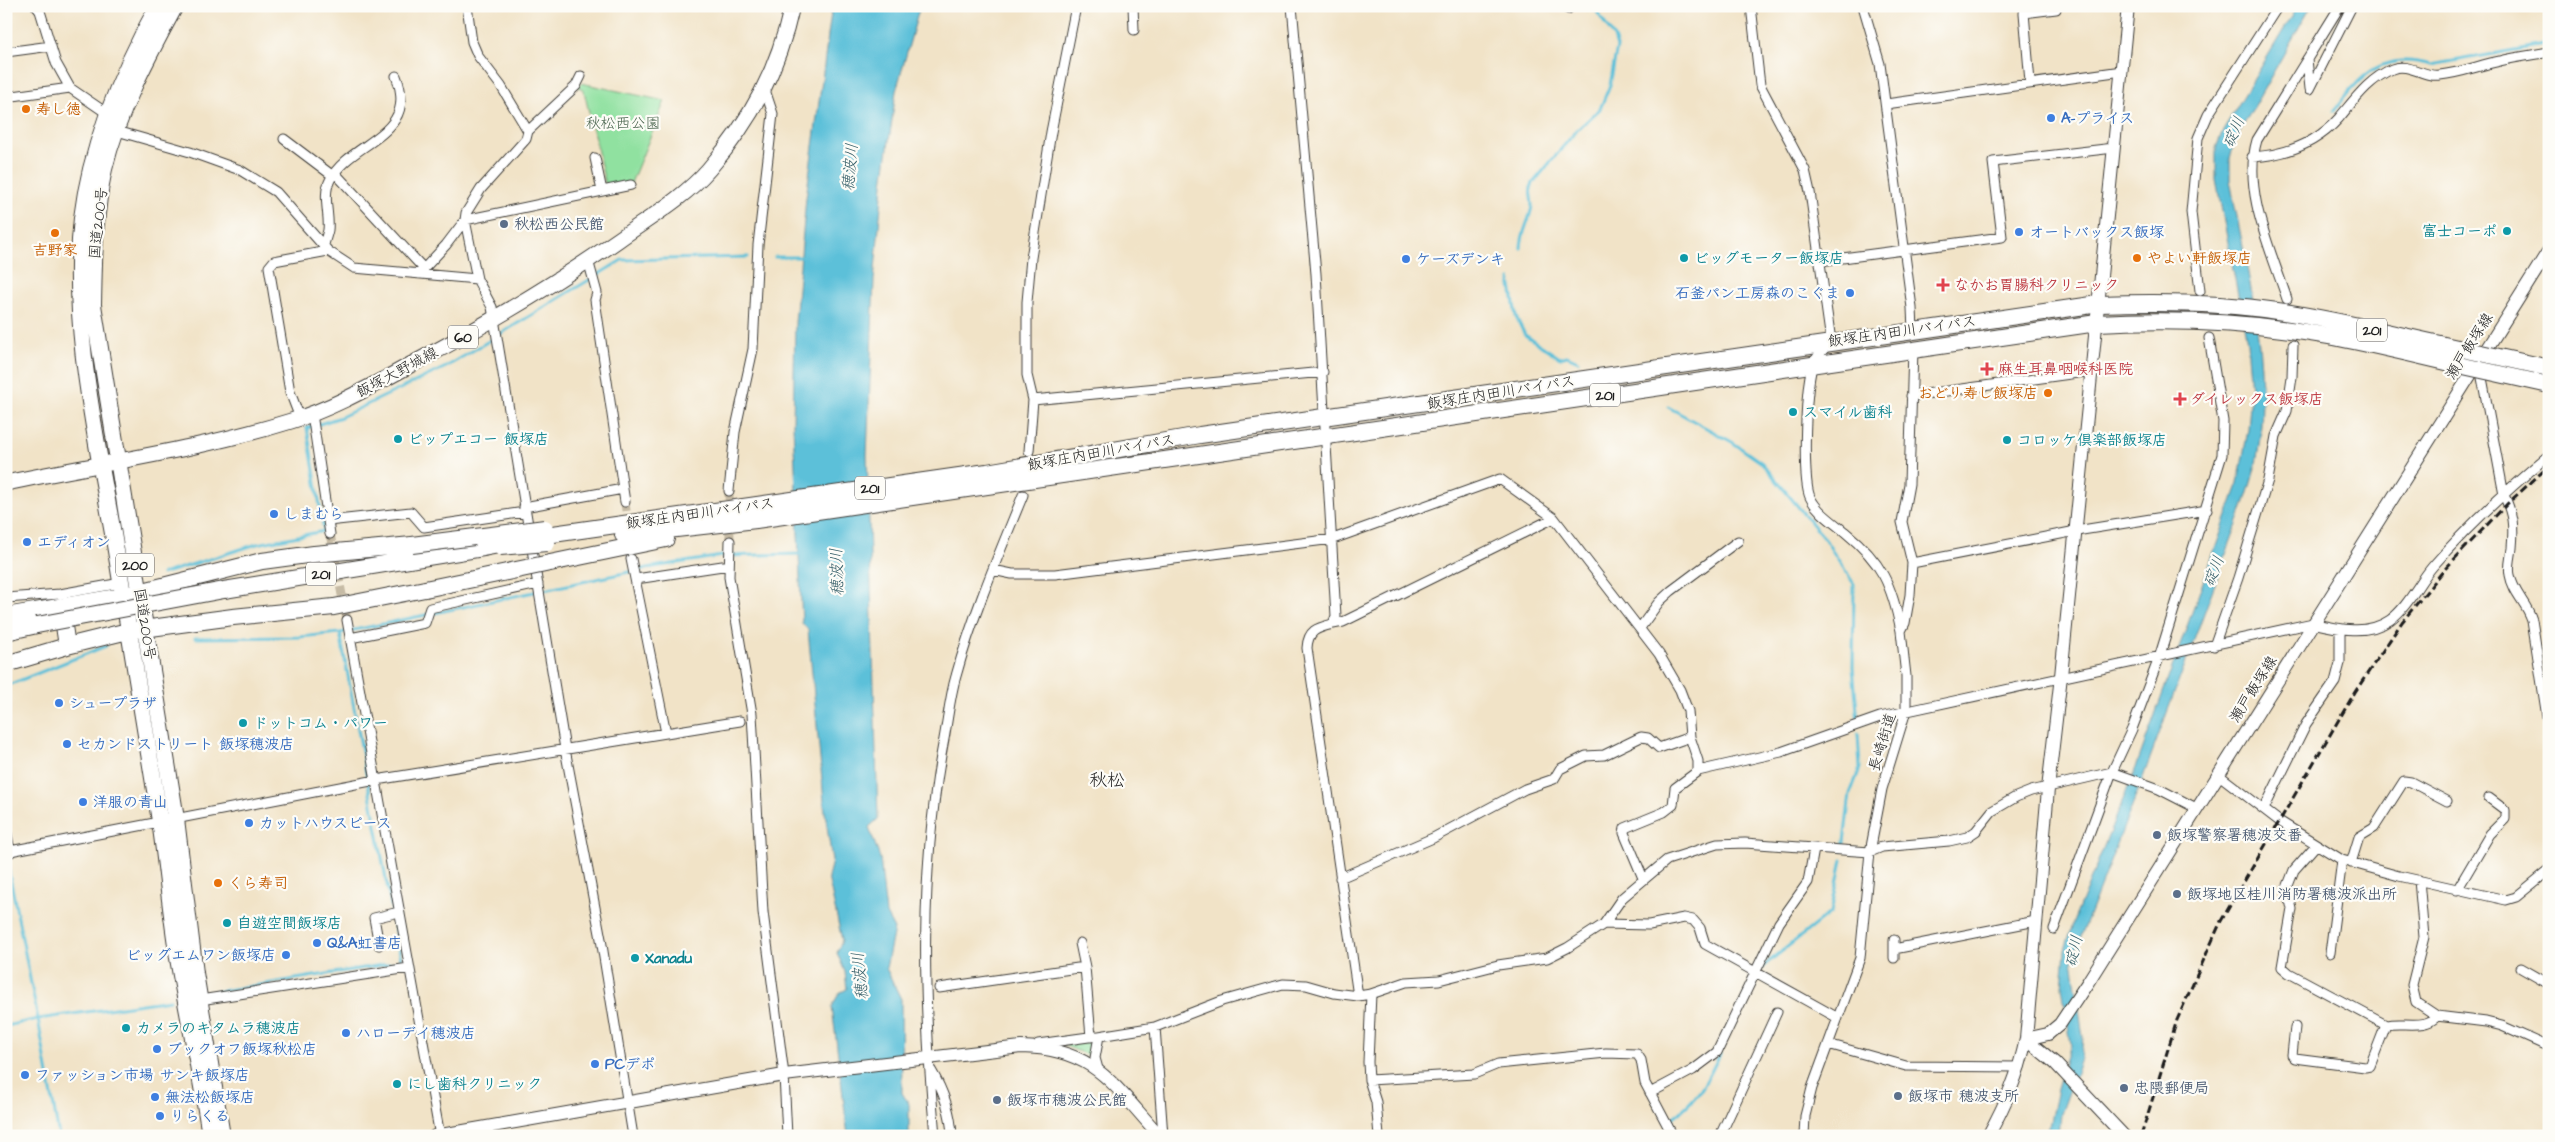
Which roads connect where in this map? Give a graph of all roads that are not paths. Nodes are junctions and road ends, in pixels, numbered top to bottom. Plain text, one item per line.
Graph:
1 (36, 6) edge
2 (158, 6) edge
3 (175, 6) edge
4 (467, 6) edge
5 (792, 6) edge
6 (1076, 6) edge
7 (1133, 6) edge
8 (1292, 6) edge
9 (1751, 6) edge
10 (1863, 6) edge
11 (2056, 6) edge
12 (2128, 6) edge
13 (2278, 6) edge
14 (2340, 6) edge
15 (2352, 6) edge
16 (1134, 30) dead end
17 (51, 46) junction
18 (6, 52) edge
19 (2549, 52) edge
20 (2307, 59) junction
21 (2122, 71) junction
22 (396, 76) dead end
23 (581, 76) dead end
24 (2030, 82) junction
25 (70, 88) junction
26 (765, 90) junction
27 (6, 97) edge
28 (1886, 104) junction
29 (108, 114) junction
30 (117, 131) junction
31 (528, 131) junction
32 (284, 139) dead end
33 (2114, 148) junction
34 (2252, 157) junction
35 (595, 158) dead end
36 (334, 175) junction
37 (631, 186) dead end
38 (602, 191) junction
39 (465, 220) junction
40 (326, 248) junction
41 (1905, 250) junction
42 (2549, 250) edge
43 (1820, 261) junction
44 (589, 264) junction
45 (421, 271) junction
46 (477, 279) junction
47 (2200, 291) dead end
48 (2099, 304) junction
49 (2281, 305) junction
50 (2097, 323) junction
51 (494, 324) junction
52 (1913, 330) junction
53 (2210, 338) dead end
54 (1831, 342) junction
55 (2293, 345) dead end
56 (1913, 349) junction
57 (2473, 355) junction
58 (1813, 363) junction
59 (2549, 368) edge
60 (2092, 371) junction
61 (1323, 372) junction
62 (2549, 385) edge
63 (1911, 396) junction
64 (1033, 400) junction
65 (308, 417) junction
66 (1326, 418) junction
67 (1327, 438) junction
68 (1029, 451) dead end
69 (2549, 455) edge
70 (118, 461) junction
71 (102, 463) junction
72 (986, 479) junction
73 (6, 483) edge
74 (623, 489) junction
75 (729, 491) tunnel mouth
76 (1023, 495) dead end
77 (2504, 495) junction
78 (625, 502) tunnel mouth
79 (525, 509) junction
80 (2207, 510) junction
81 (755, 513) junction
82 (1554, 518) junction
83 (328, 521) junction
84 (2076, 531) junction
85 (330, 534) tunnel mouth
86 (546, 536) junction
87 (1333, 539) junction
88 (730, 541) tunnel mouth
89 (1738, 541) dead end
90 (415, 552) junction
91 (729, 559) junction
92 (1912, 563) junction
93 (993, 570) junction
94 (539, 588) junction
95 (129, 594) junction
96 (6, 598) edge
97 (61, 606) junction
98 (6, 616) edge
99 (2313, 623) junction
100 (1333, 624) junction
101 (1640, 628) junction
102 (146, 629) junction
103 (2340, 629) junction
104 (128, 631) junction
105 (1901, 631) junction
106 (6, 632) edge
107 (67, 646) junction
108 (2211, 646) junction
109 (2162, 657) junction
110 (6, 664) edge
111 (2062, 676) junction
112 (1906, 711) junction
113 (740, 721) dead end
114 (2549, 730) edge
115 (666, 733) junction
116 (1690, 737) junction
117 (565, 748) junction
118 (1698, 771) junction
119 (2114, 772) junction
120 (2219, 775) junction
121 (371, 781) junction
122 (2048, 788) junction
123 (2489, 798) dead end
124 (2447, 801) dead end
125 (2198, 809) junction
126 (2264, 809) junction
127 (168, 821) junction
128 (6, 829) edge
129 (2316, 845) junction
130 (1814, 850) junction
131 (8, 852) edge
132 (1870, 852) junction
133 (2347, 862) junction
134 (2549, 870) edge
135 (1340, 878) junction
136 (1644, 878) junction
137 (2419, 880) junction
138 (2458, 890) junction
139 (394, 913) junction
140 (2036, 921) junction
141 (1604, 924) junction
142 (2054, 929) dead end
143 (1080, 943) dead end
144 (379, 945) dead end
145 (1894, 949) dead end
146 (2330, 953) dead end
147 (1085, 967) junction
148 (408, 968) junction
149 (2520, 968) dead end
150 (1756, 973) junction
151 (2549, 984) edge
152 (939, 988) dead end
153 (1371, 994) junction
154 (1358, 996) junction
155 (200, 1000) junction
156 (1776, 1012) dead end
157 (2436, 1016) junction
158 (1838, 1018) junction
159 (2386, 1025) junction
160 (2295, 1027) dead end
161 (1155, 1028) junction
162 (1095, 1036) junction
163 (2026, 1039) junction
164 (1828, 1044) junction
165 (1021, 1047) junction
166 (2549, 1047) edge
167 (927, 1062) junction
168 (2020, 1067) junction
169 (1098, 1070) junction
170 (784, 1075) junction
171 (1369, 1080) junction
172 (1650, 1093) junction
173 (627, 1102) junction
174 (438, 1135) edge
175 (210, 1136) edge
176 (222, 1136) edge
177 (633, 1136) edge
178 (787, 1136) edge
179 (935, 1136) edge
180 (952, 1136) edge
181 (1161, 1136) edge
182 (1379, 1136) edge
183 (1673, 1136) edge
184 (1720, 1136) edge
185 (1804, 1136) edge
186 (1988, 1136) edge
187 (2124, 1136) edge

1 - 17 street
2 - 29 highway, 国道200号 / 200
3 - 30 highway, 国道200号 / 200
4 - 31 street
5 - 26 main road, 飯塚大野城線 / 60
6 - 64 street
7 - 16 street
8 - 61 street
9 - 43 street
10 - 28 street
11 - 24 street
12 - 21 street
13 - 47 street
14 - 20 street
15 - 20 street
17 - 18 street
17 - 25 street
19 - 34 street
20 - 34 street
21 - 24 street
21 - 33 street
22 - 36 street
23 - 31 street
24 - 28 street
25 - 27 street
25 - 29 street
26 - 44 main road, 飯塚大野城線 / 60
26 - 75 street
28 - 41 street
29 - 71 highway, 国道200号 / 200
30 - 40 street
30 - 70 highway, 国道200号 / 200
31 - 39 street
32 - 36 street
33 - 41 street
33 - 48 street
34 - 49 street
35 - 38 street
36 - 40 street
36 - 45 street
37 - 38 street
38 - 39 street
39 - 45 street
39 - 46 street
40 - 45 street
40 - 65 street
41 - 43 street
41 - 52 street
42 - 57 street, 瀬戸飯塚線
43 - 54 street
44 - 51 main road, 飯塚大野城線 / 60
44 - 74 street
45 - 46 street
46 - 51 street
48 - 49 highway, 飯塚庄内田川バイパス / 201
48 - 50 street
48 - 52 highway, 飯塚庄内田川バイパス / 201
49 - 57 highway, 飯塚庄内田川バイパス / 201
50 - 56 highway, 飯塚庄内田川バイパス / 201
50 - 60 street
50 - 62 highway, 飯塚庄内田川バイパス / 201, bridge
51 - 65 main road, 飯塚大野城線 / 60
51 - 79 street
52 - 54 highway, 飯塚庄内田川バイパス / 201
53 - 80 street
54 - 58 street
54 - 66 highway, 飯塚庄内田川バイパス / 201
55 - 108 street
56 - 58 highway, 飯塚庄内田川バイパス / 201
56 - 63 street, 長崎街道
57 - 59 highway, 飯塚庄内田川バイパス / 201, bridge
57 - 77 street
57 - 99 street, 瀬戸飯塚線
58 - 67 highway, 飯塚庄内田川バイパス / 201
58 - 105 street
60 - 63 street
60 - 84 street
61 - 64 street
61 - 66 street
63 - 92 street, 長崎街道
64 - 68 street
65 - 70 main road, 飯塚大野城線 / 60
65 - 83 street
66 - 67 street
66 - 72 highway, 飯塚庄内田川バイパス / 201
67 - 72 highway, 飯塚庄内田川バイパス / 201
67 - 87 street
69 - 77 street
70 - 71 main road, 飯塚大野城線 / 60
70 - 95 highway, 国道200号 / 200
71 - 73 main road, 飯塚大野城線 / 60
71 - 95 highway, 国道200号 / 200
72 - 81 highway, 飯塚庄内田川バイパス / 201
74 - 78 street
74 - 79 street
76 - 93 street
77 - 103 street
77 - 114 street
79 - 83 street
79 - 94 street
80 - 84 street
80 - 109 street
81 - 86 highway, 飯塚庄内田川バイパス / 201
81 - 86 highway, 飯塚庄内田川バイパス / 201
81 - 102 highway, bridge
82 - 87 street
82 - 100 street
82 - 101 street
83 - 85 street
84 - 92 street
84 - 111 street
86 - 90 highway, bridge
86 - 90 highway, 飯塚庄内田川バイパス / 201, bridge
87 - 93 street
87 - 100 street
88 - 91 street
89 - 101 street
90 - 95 highway, 飯塚庄内田川バイパス / 201, bridge
90 - 95 highway
91 - 115 street
91 - 170 street
92 - 105 street, 長崎街道
93 - 167 street
94 - 117 street
94 - 121 street
95 - 96 street
95 - 97 highway
95 - 102 highway, 国道200号 / 200
95 - 104 highway, 国道200号 / 200
95 - 106 highway, 201, bridge
97 - 98 highway
97 - 107 highway
99 - 103 street
99 - 108 street
99 - 120 street, 瀬戸飯塚線
100 - 135 street
101 - 116 street
102 - 104 highway
102 - 127 highway, 国道200号 / 200
103 - 126 street
104 - 107 highway
104 - 127 highway, 国道200号 / 200
105 - 112 street, 長崎街道
107 - 110 highway
108 - 109 street
109 - 111 street
109 - 119 street
111 - 112 street
111 - 122 street
112 - 118 street
112 - 132 street, 長崎街道
113 - 115 street
115 - 117 street
116 - 118 street
116 - 135 street
117 - 121 street
117 - 173 street
118 - 136 street
119 - 122 street
119 - 125 street
119 - 142 street
120 - 125 street, 瀬戸飯塚線
120 - 126 street
121 - 127 street
121 - 139 street
122 - 132 street
122 - 140 street
123 - 138 street
124 - 133 street
125 - 163 street, 瀬戸飯塚線
126 - 129 street
127 - 131 street
127 - 155 highway, 国道200号 / 200
127 - 175 highway, 国道200号 / 200
128 - 131 street
129 - 133 street
129 - 159 street
130 - 132 street
130 - 136 street
130 - 150 street
132 - 158 street, 長崎街道
133 - 137 street
133 - 146 street
134 - 138 street
135 - 154 street
136 - 141 street
137 - 138 street
137 - 157 street
139 - 144 street
139 - 148 street
140 - 145 street
140 - 163 street
141 - 150 street
141 - 153 street
143 - 147 street
147 - 152 street
147 - 162 street
148 - 155 street
148 - 174 street
149 - 151 street
150 - 158 street
150 - 172 street
153 - 154 street
153 - 171 street
154 - 161 street
155 - 176 highway, 国道200号 / 200
156 - 184 street
157 - 159 street
157 - 166 street
158 - 164 street, 長崎街道
159 - 160 street
161 - 162 street
161 - 181 street
162 - 165 street
162 - 169 street
163 - 168 street
163 - 187 street
164 - 168 street
164 - 185 street, 長崎街道
165 - 167 street
165 - 169 street
167 - 170 street
167 - 179 street
167 - 180 street
168 - 186 street
169 - 181 street
170 - 173 street
170 - 178 street
171 - 172 street
171 - 182 street
172 - 183 street
173 - 174 street
173 - 177 street

